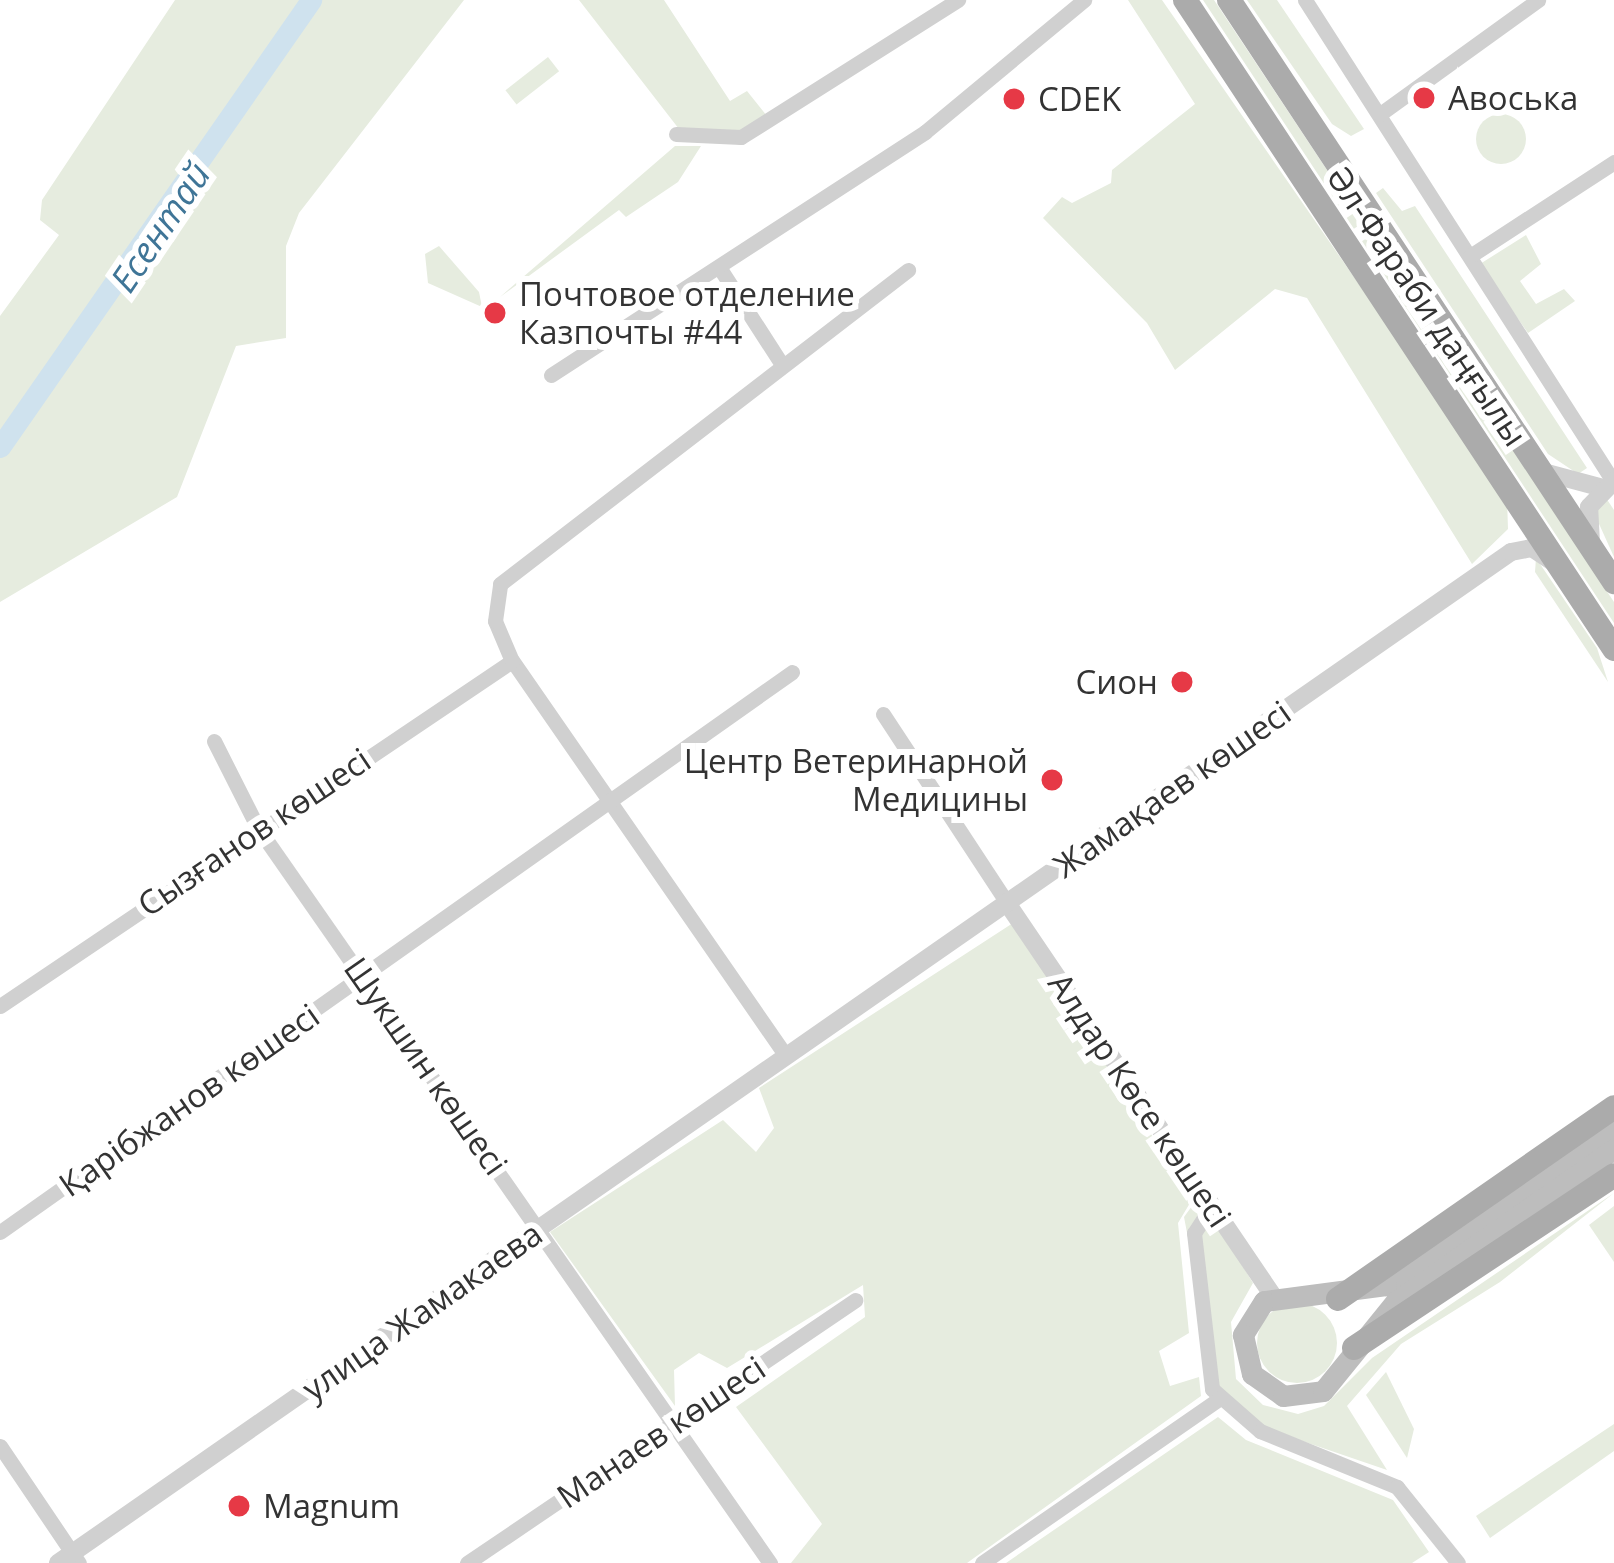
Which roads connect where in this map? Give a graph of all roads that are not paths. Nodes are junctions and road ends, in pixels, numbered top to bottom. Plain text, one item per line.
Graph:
1 (958, 0) edge
2 (1084, 0) edge
3 (1185, 0) edge
4 (1229, 0) edge
5 (1304, 0) edge
6 (1538, 0) edge
7 (1380, 114) junction
8 (676, 134) dead end
9 (1614, 162) edge
10 (1470, 256) junction
11 (719, 267) junction
12 (908, 270) dead end
13 (779, 361) junction
14 (551, 374) dead end
15 (1535, 464) junction
16 (1610, 484) edge
17 (1511, 493) junction
18 (1511, 552) junction
19 (1595, 554) junction
20 (1560, 567) junction
21 (1614, 582) edge
22 (1614, 649) edge
23 (512, 661) junction
24 (791, 672) dead end
25 (883, 714) dead end
26 (214, 741) dead end
27 (610, 799) junction
28 (258, 827) junction
29 (1007, 903) junction
30 (366, 977) junction
31 (0, 1006) edge
32 (786, 1056) junction
33 (1614, 1107) edge
34 (1614, 1128) edge
35 (1614, 1149) edge
36 (1614, 1175) edge
37 (1211, 1207) junction
38 (538, 1230) junction
39 (0, 1232) edge
40 (1273, 1296) junction
41 (1338, 1299) junction
42 (855, 1300) dead end
43 (1354, 1348) junction
44 (1220, 1398) junction
45 (674, 1424) junction
46 (0, 1446) edge
47 (69, 1560) edge
48 (1450, 1560) edge
49 (466, 1563) edge
50 (770, 1563) edge
51 (982, 1563) edge

1 - 8 street
2 - 11 street
3 - 17 main road, Әл-Фараби даңғылы
4 - 15 main road, Әл-Фараби даңғылы
5 - 7 street
6 - 7 street
7 - 10 street
9 - 10 street
10 - 16 street
11 - 13 street
11 - 14 street
12 - 13 street
13 - 23 street
15 - 16 street
15 - 19 main road, Әл-Фараби даңғылы
16 - 19 street
17 - 18 street
17 - 20 main road, Әл-Фараби даңғылы
18 - 20 street
18 - 29 street, Жамақаев көшесі
19 - 21 main road
20 - 22 main road, Әл-Фараби даңғылы
23 - 27 street
23 - 28 street, Сызғанов көшесі
24 - 27 street, Қарібжанов көшесі
25 - 29 street
26 - 28 street, Шукшин көшесі
27 - 30 street, Қарібжанов көшесі
27 - 32 street
28 - 30 street, Шукшин көшесі
28 - 31 street, Сызғанов көшесі
29 - 32 street, Жамақаев көшесі
29 - 37 street, Алдар Көсе көшесі
30 - 38 street, Шукшин көшесі
30 - 39 street, Қарібжанов көшесі
32 - 38 street, улица Жамакаева
33 - 41 main road
34 - 41 main road
35 - 43 main road
36 - 43 main road
37 - 40 street, Алдар Көсе көшесі
37 - 44 street
38 - 45 street, Шукшин көшесі
38 - 47 street, улица Жамакаева
40 - 41 main road
40 - 43 main road
42 - 45 street, Манаев көшесі
44 - 48 street
44 - 51 street
45 - 49 street, Манаев көшесі
45 - 50 street, Шукшин көшесі
46 - 47 street

